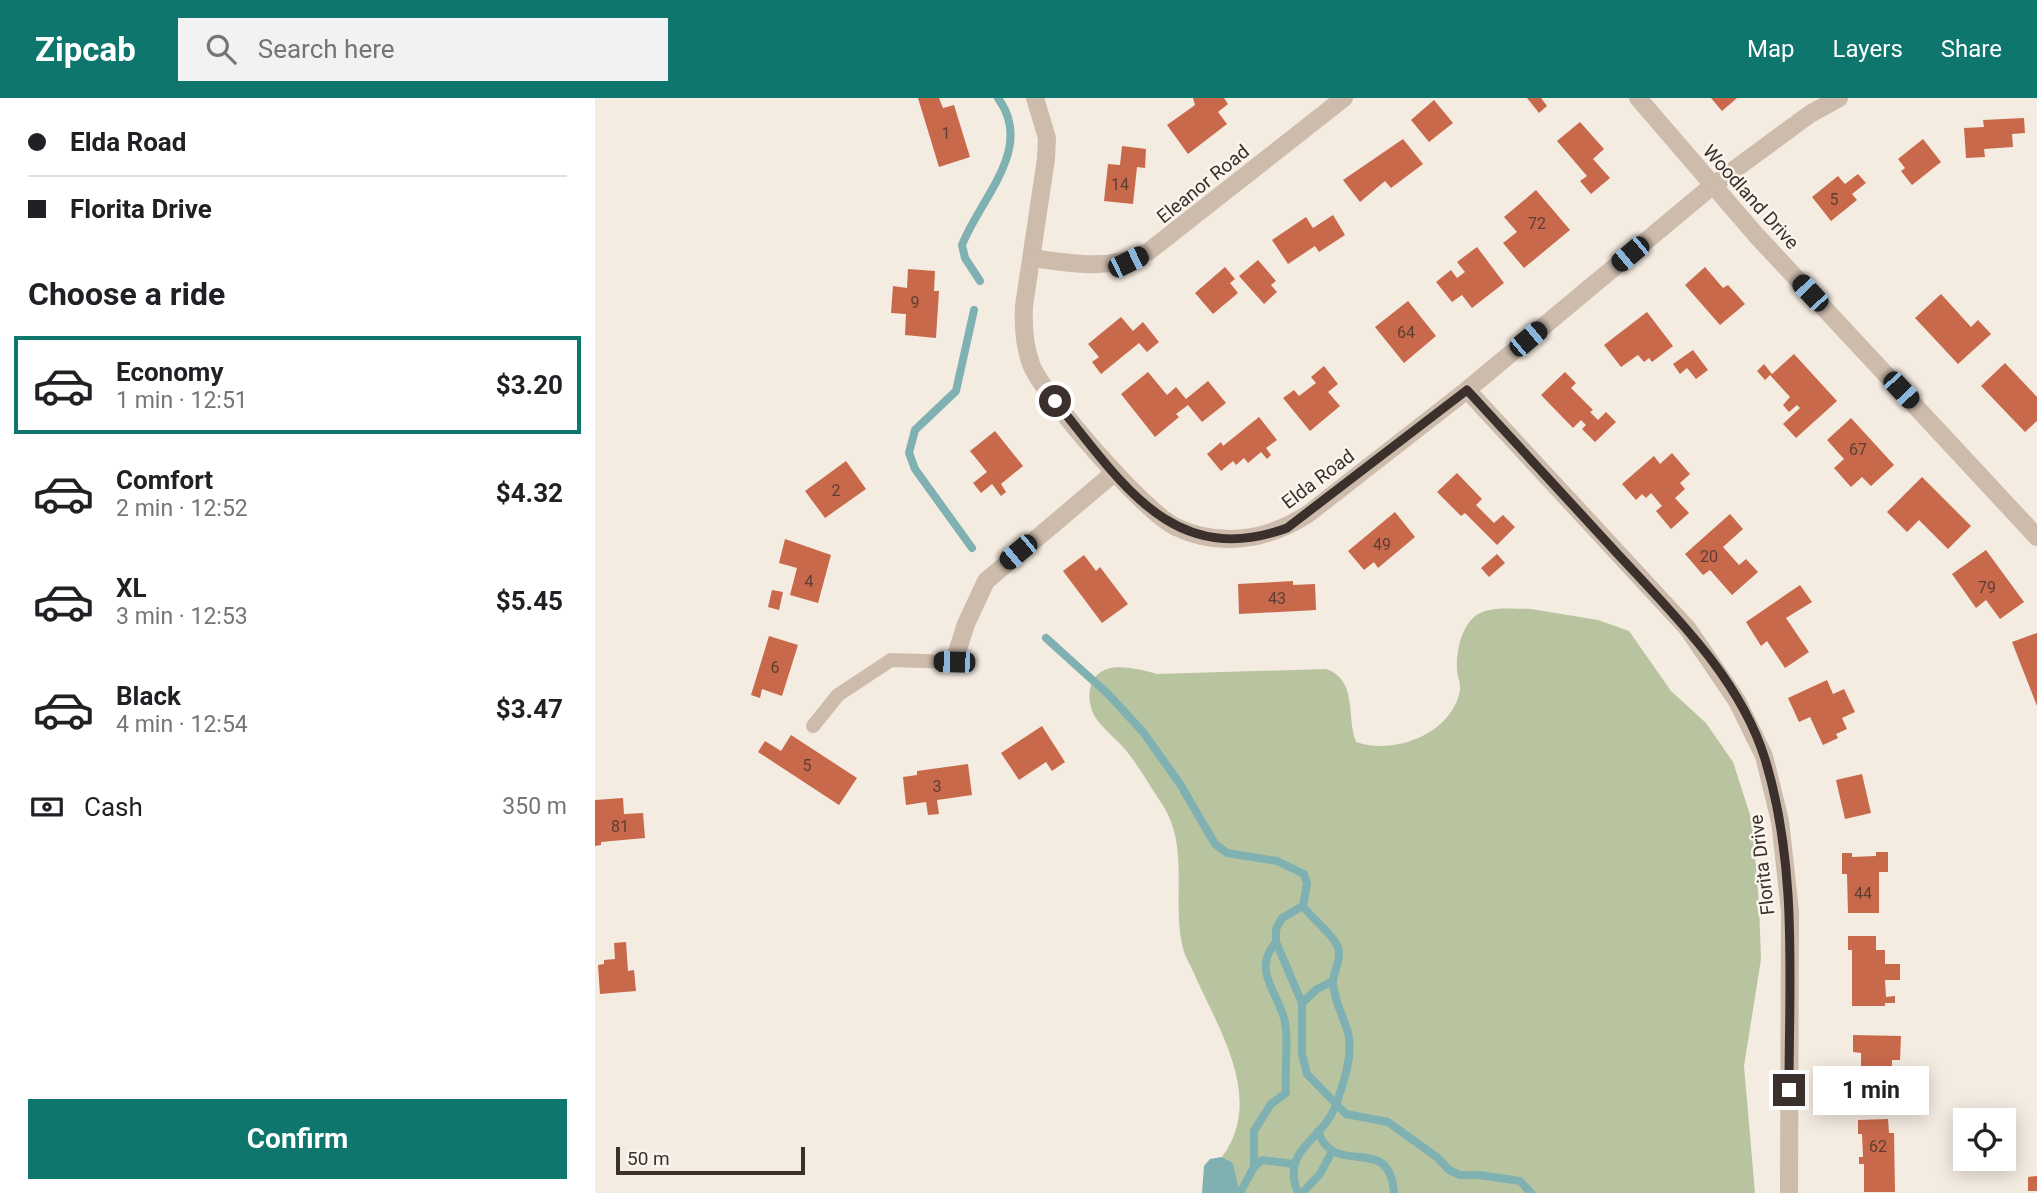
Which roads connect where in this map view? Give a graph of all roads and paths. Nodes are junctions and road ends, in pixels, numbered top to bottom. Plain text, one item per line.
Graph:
1 (1035, 98) edge
2 (1344, 98) edge
3 (1638, 98) edge
4 (1839, 98) edge
5 (1712, 186) junction
6 (1032, 258) junction
7 (1467, 390) junction
8 (1114, 473) junction
9 (2037, 537) edge
10 (954, 662) joint
11 (813, 726) dead end
12 (1789, 1193) edge

1 - 6 street, Elda Road
2 - 6 street, Eleanor Road
3 - 5 street, Woodland Drive
4 - 5 street, Elda Road
5 - 7 street, Elda Road
5 - 9 street, Woodland Drive
6 - 8 street, Elda Road
7 - 8 street, Elda Road
7 - 12 street, Florita Drive
8 - 10 street
10 - 11 lane

